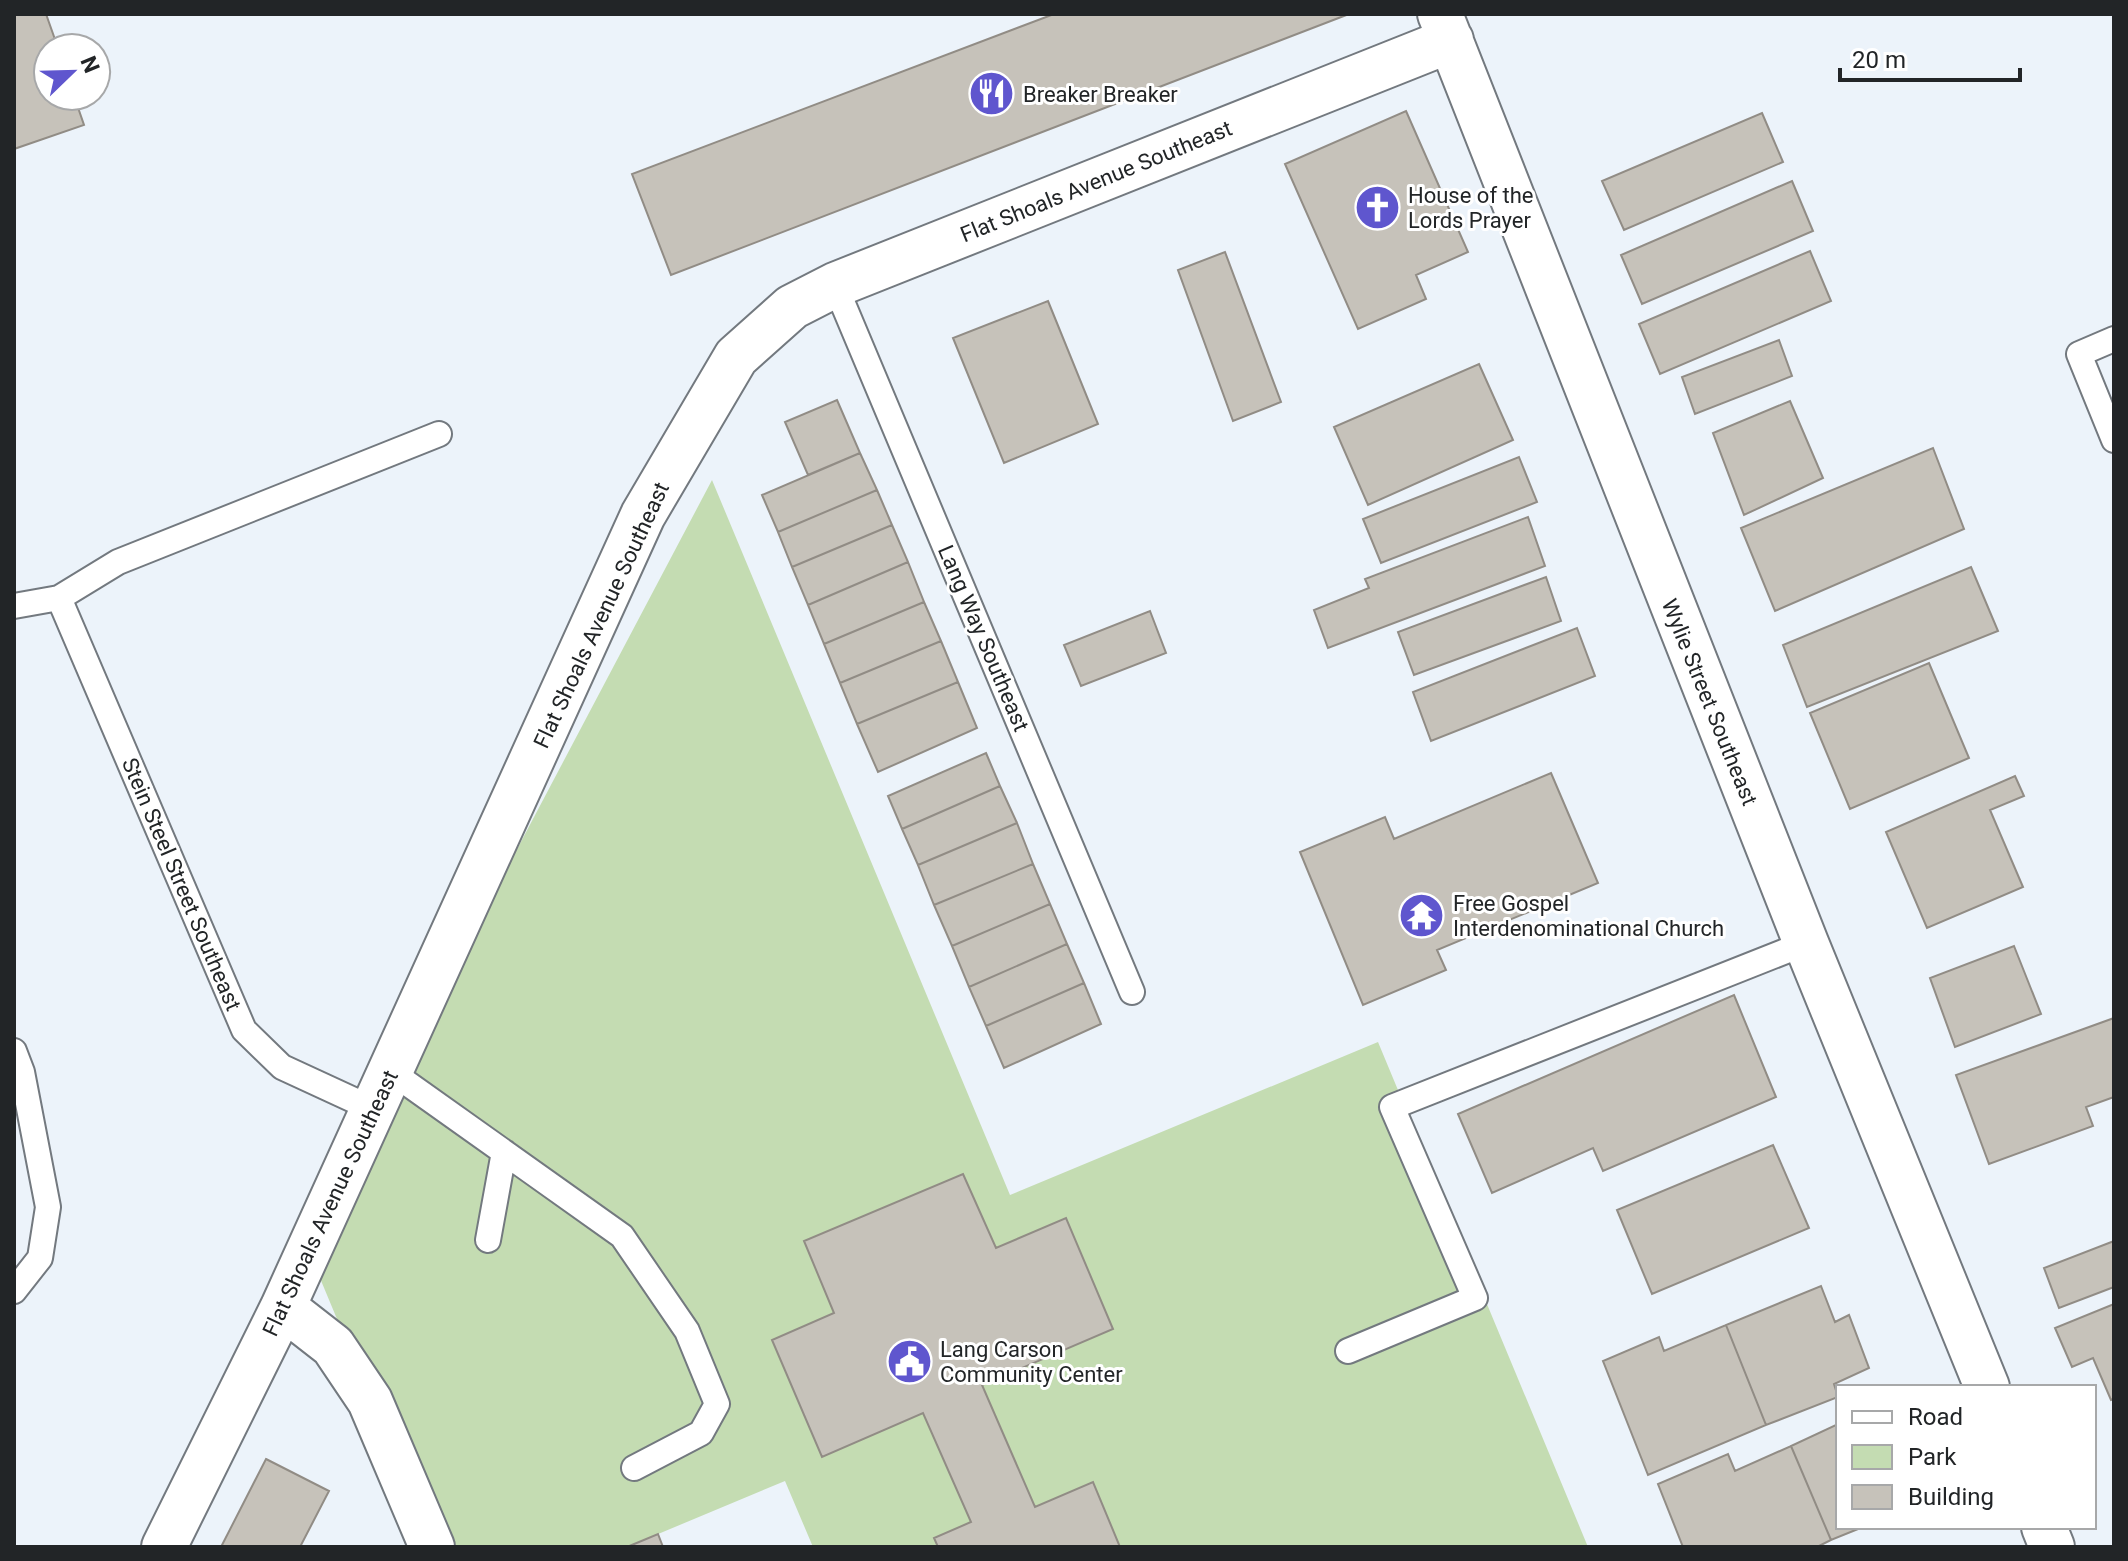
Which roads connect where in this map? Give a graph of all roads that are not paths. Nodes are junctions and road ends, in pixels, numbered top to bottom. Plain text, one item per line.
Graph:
1 (1445, 27) edge
2 (835, 285) junction
3 (2114, 339) edge
4 (439, 434) dead end
5 (2114, 440) edge
6 (59, 598) junction
7 (14, 606) edge
8 (1806, 943) junction
9 (1132, 992) dead end
10 (14, 1051) edge
11 (382, 1090) junction
12 (504, 1152) junction
13 (488, 1240) dead end
14 (14, 1291) edge
15 (283, 1307) junction
16 (1348, 1351) dead end
17 (1986, 1385) edge
18 (634, 1468) dead end
19 (164, 1547) edge
20 (432, 1547) edge

1 - 2 street, Flat Shoals Avenue Southeast
1 - 8 street, Wylie Street Southeast
2 - 9 lane, Lang Way Southeast
2 - 11 street, Flat Shoals Avenue Southeast
3 - 5 lane
4 - 6 lane
6 - 7 lane
6 - 11 lane, Stein Steel Street Southeast
8 - 16 lane
8 - 17 street, Wylie Street Southeast
10 - 14 lane
11 - 12 lane, Stein Steel Street Southeast
11 - 15 street, Flat Shoals Avenue Southeast
12 - 13 lane
12 - 18 lane, Stein Steel Street Southeast
15 - 19 street, Flat Shoals Avenue Southeast
15 - 20 street

